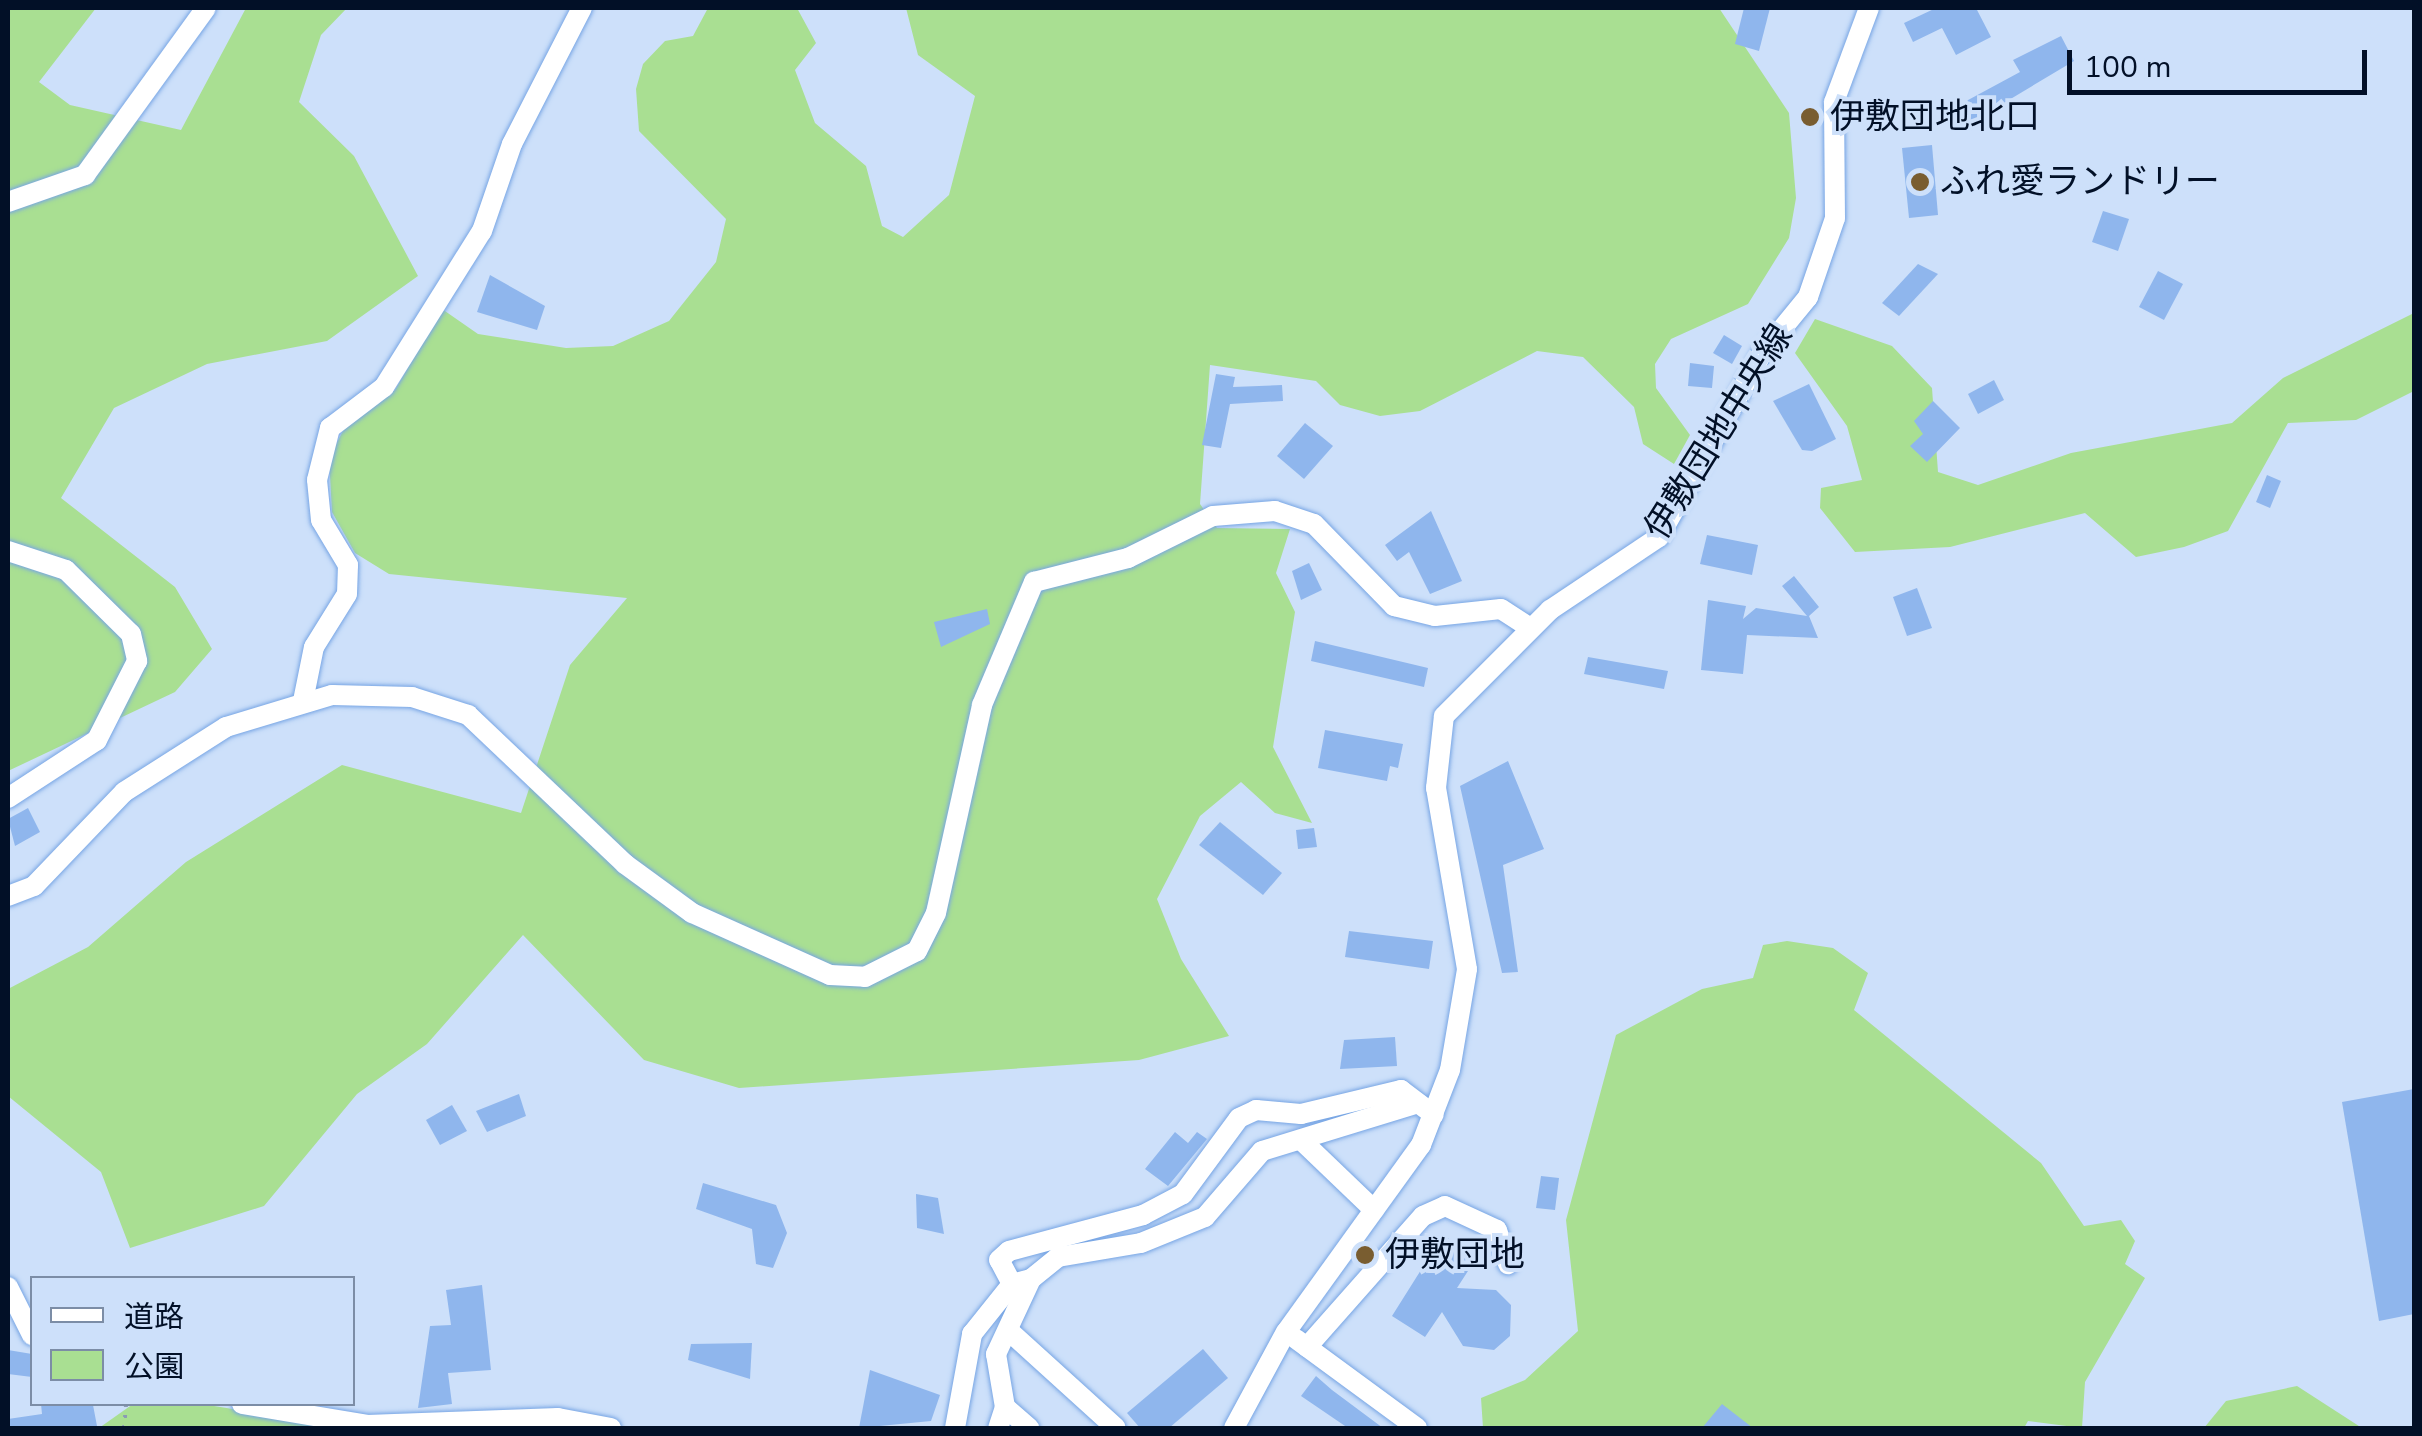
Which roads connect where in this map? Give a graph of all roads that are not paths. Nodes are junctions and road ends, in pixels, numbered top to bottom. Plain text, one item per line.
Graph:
1 (206, 8) edge
2 (582, 8) edge
3 (1868, 8) edge
4 (8, 202) edge
5 (8, 552) edge
6 (1530, 628) junction
7 (303, 701) junction
8 (8, 798) edge
9 (8, 896) edge
10 (1426, 1109) junction
11 (1301, 1140) junction
12 (1374, 1210) junction
13 (1508, 1264) dead end
14 (1021, 1281) junction
15 (8, 1287) edge
16 (1010, 1330) junction
17 (30, 1331) edge
18 (1286, 1332) junction
19 (1307, 1347) junction
20 (254, 1406) edge
21 (1004, 1407) junction
22 (611, 1428) edge
23 (955, 1428) edge
24 (998, 1428) edge
25 (1028, 1428) edge
26 (1116, 1428) edge
27 (1234, 1428) edge
28 (1417, 1428) edge

1 - 4 street
2 - 7 street
3 - 6 street, 伊敷団地中央線
5 - 8 street
6 - 7 street
6 - 10 street, 伊敷団地中央線
7 - 9 street
10 - 11 street
10 - 12 street, 伊敷団地中央線
10 - 14 street
11 - 12 street
11 - 14 street
12 - 18 street, 伊敷団地中央線
13 - 19 street
14 - 16 street
14 - 23 street
15 - 17 street
16 - 21 street
16 - 26 street
18 - 19 street
18 - 27 street, 伊敷団地中央線
19 - 28 street
20 - 22 street
21 - 24 street
21 - 25 street

